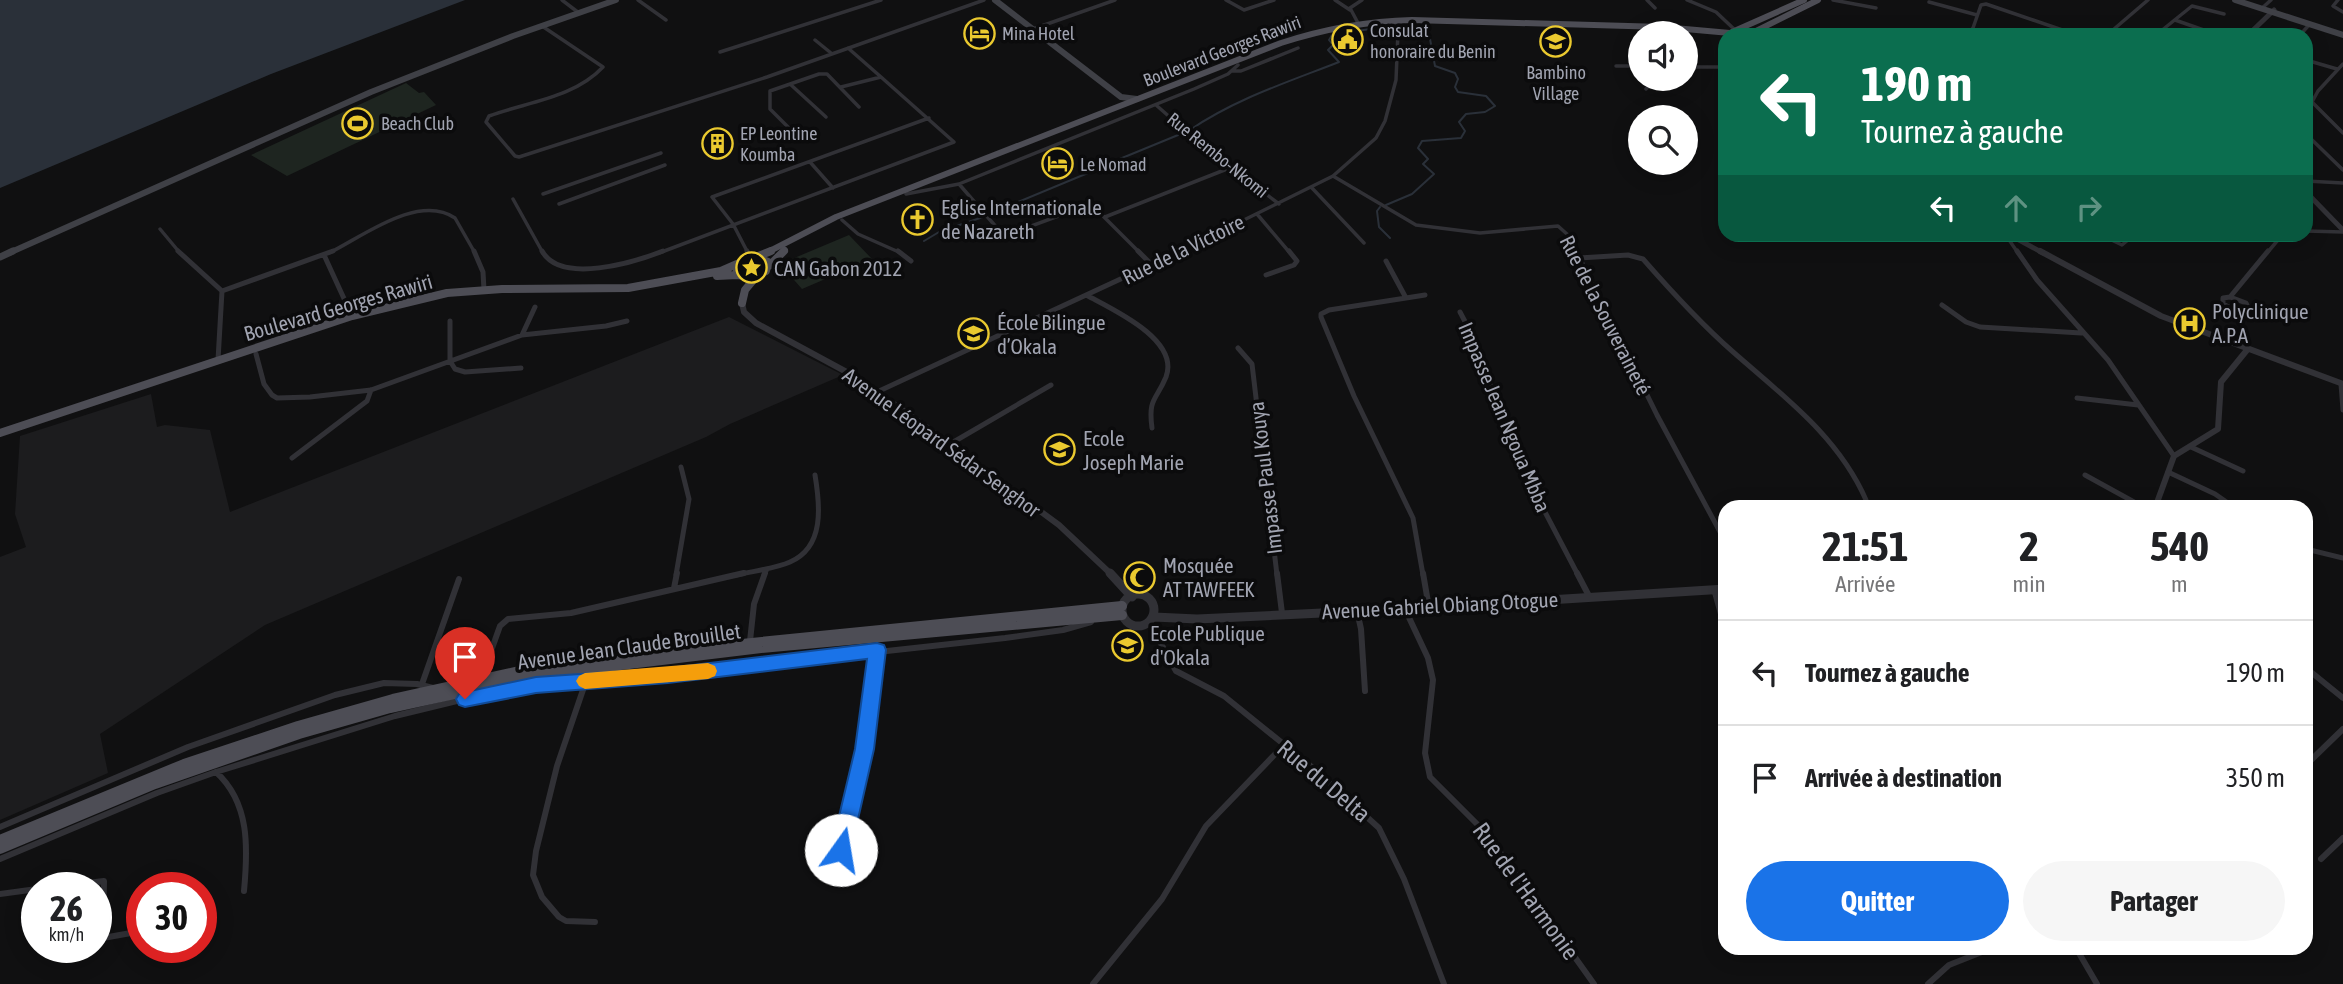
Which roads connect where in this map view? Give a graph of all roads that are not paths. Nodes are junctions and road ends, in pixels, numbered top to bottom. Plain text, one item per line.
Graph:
1 (562, 0) edge
2 (616, 0) edge
3 (638, 0) edge
4 (881, 0) edge
5 (984, 0) edge
6 (995, 0) edge
7 (1115, 0) edge
8 (1226, 0) edge
9 (1274, 0) edge
10 (1335, 0) edge
11 (1362, 0) edge
12 (1647, 0) edge
13 (1687, 0) edge
14 (1786, 0) edge
15 (1804, 0) edge
16 (1818, 0) edge
17 (1833, 0) edge
18 (2148, 0) edge
19 (2235, 0) edge
20 (2244, 0) edge
21 (2271, 0) edge
22 (2338, 0) edge
23 (1929, 2) dead end
24 (1796, 5) junction
25 (1655, 8) dead end
26 (1876, 8) dead end
27 (2262, 8) junction
28 (1350, 10) junction
29 (2272, 11) junction
30 (2343, 12) edge
31 (579, 13) junction
32 (2224, 14) dead end
33 (1977, 15) junction
34 (666, 20) dead end
35 (2175, 20) junction
36 (1358, 23) junction
37 (2309, 24) junction
38 (541, 26) junction
39 (1397, 26) junction
40 (1727, 28) edge
41 (1742, 28) edge
42 (1760, 28) edge
43 (1973, 28) edge
44 (2056, 28) edge
45 (2115, 28) edge
46 (2165, 28) edge
47 (2198, 28) edge
48 (2255, 28) edge
49 (2306, 28) edge
50 (1032, 29) junction
51 (1718, 32) edge
52 (1718, 32) edge
53 (2343, 34) edge
54 (815, 40) dead end
55 (848, 48) junction
56 (1298, 48) dead end
57 (720, 52) dead end
58 (831, 54) junction
59 (2313, 62) edge
60 (2343, 64) edge
61 (1238, 65) junction
62 (1616, 66) dead end
63 (1628, 66) edge
64 (1698, 67) edge
65 (1718, 67) edge
66 (2337, 69) junction
67 (1232, 71) junction
68 (881, 77) junction
69 (790, 84) junction
70 (841, 87) junction
71 (1121, 97) junction
72 (1139, 99) junction
73 (2313, 100) edge
74 (2313, 103) edge
75 (1156, 105) junction
76 (859, 107) dead end
77 (1120, 107) junction
78 (826, 117) dead end
79 (929, 118) junction
80 (790, 129) dead end
81 (2343, 133) edge
82 (2313, 141) edge
83 (661, 153) dead end
84 (810, 162) junction
85 (2336, 163) junction
86 (2343, 163) edge
87 (666, 165) dead end
88 (1232, 167) junction
89 (2343, 170) edge
90 (1333, 176) junction
91 (2313, 181) edge
92 (2343, 183) edge
93 (959, 184) junction
94 (833, 188) junction
95 (1312, 188) junction
96 (543, 194) dead end
97 (906, 194) junction
98 (513, 199) dead end
99 (2313, 199) edge
100 (559, 204) dead end
101 (1279, 204) junction
102 (1257, 214) junction
103 (1104, 217) junction
104 (842, 220) junction
105 (733, 224) junction
106 (160, 229) dead end
107 (2313, 231) edge
108 (2343, 231) edge
109 (2011, 242) edge
110 (2020, 242) edge
111 (2276, 242) edge
112 (1364, 243) dead end
113 (324, 255) junction
114 (0, 257) edge
115 (753, 257) junction
116 (1579, 258) junction
117 (911, 261) dead end
118 (1386, 261) dead end
119 (737, 264) junction
120 (1151, 264) junction
121 (769, 266) junction
122 (738, 275) junction
123 (1266, 275) dead end
124 (758, 276) junction
125 (484, 290) junction
126 (222, 291) junction
127 (1425, 295) dead end
128 (1088, 296) junction
129 (2231, 296) junction
130 (1406, 298) junction
131 (742, 303) junction
132 (1942, 305) dead end
133 (535, 307) dead end
134 (1460, 312) dead end
135 (352, 316) junction
136 (450, 321) dead end
137 (627, 321) dead end
138 (2081, 333) junction
139 (522, 335) junction
140 (1238, 348) dead end
141 (2247, 350) junction
142 (256, 354) junction
143 (218, 360) junction
144 (450, 361) junction
145 (521, 368) dead end
146 (2342, 383) edge
147 (1051, 385) dead end
148 (371, 390) junction
149 (877, 392) junction
150 (2077, 398) dead end
151 (2138, 405) junction
152 (2343, 410) edge
153 (1152, 428) dead end
154 (0, 433) edge
155 (0, 438) edge
156 (950, 444) junction
157 (2191, 447) junction
158 (2174, 456) junction
159 (292, 458) dead end
160 (681, 467) dead end
161 (2243, 471) dead end
162 (2168, 472) junction
163 (815, 475) dead end
164 (2085, 475) dead end
165 (1866, 500) edge
166 (2130, 500) edge
167 (2158, 500) edge
168 (2224, 500) edge
169 (1718, 528) edge
170 (2313, 551) edge
171 (2343, 558) edge
172 (767, 569) junction
173 (459, 579) dead end
174 (674, 588) junction
175 (1714, 589) junction
176 (1718, 589) edge
177 (1589, 596) junction
178 (1132, 597) junction
179 (1718, 603) edge
180 (1429, 607) junction
181 (1405, 609) junction
182 (1122, 611) junction
183 (1357, 611) junction
184 (1282, 614) junction
185 (1099, 615) junction
186 (1151, 620) junction
187 (750, 641) junction
188 (877, 650) junction
189 (2313, 674) edge
190 (481, 679) junction
191 (586, 681) junction
192 (422, 684) junction
193 (436, 689) junction
194 (1365, 691) dead end
195 (2343, 698) edge
196 (2343, 729) edge
197 (1283, 746) junction
198 (2313, 758) edge
199 (216, 772) junction
200 (0, 827) edge
201 (2343, 838) edge
202 (0, 840) edge
203 (0, 849) edge
204 (841, 850) dead end
205 (0, 859) edge
206 (2321, 859) dead end
207 (21, 891) edge
208 (244, 891) dead end
209 (0, 894) edge
210 (595, 922) dead end
211 (1974, 955) edge
212 (2080, 955) edge
213 (1093, 984) edge
214 (1444, 984) edge
215 (1594, 984) edge
216 (1928, 984) edge
217 (2097, 984) edge

1 - 31 street
2 - 31 main road
3 - 34 street
4 - 57 street
5 - 55 street
6 - 50 main road
7 - 50 street
8 - 9 street
10 - 28 street
11 - 28 street
12 - 25 street
13 - 40 street
14 - 24 street
15 - 24 main road
16 - 42 main road
17 - 26 street
18 - 45 street
19 - 27 main road
20 - 27 main road
21 - 27 street
22 - 30 street
23 - 33 street
24 - 41 main road
27 - 29 main road
28 - 36 street
29 - 37 main road
29 - 48 street
29 - 53 main road
31 - 38 main road
32 - 35 street
33 - 43 street
33 - 44 street
35 - 46 street
35 - 47 street
36 - 51 main road, Boulevard Georges Rawiri
36 - 72 main road, Boulevard Georges Rawiri
37 - 49 street
37 - 53 main road
38 - 58 street
38 - 114 main road
39 - 52 main road, Boulevard Georges Rawiri
39 - 61 main road, Boulevard Georges Rawiri
39 - 90 street, Rue de la Victoire
50 - 71 main road
54 - 58 street
55 - 58 street
55 - 68 street
56 - 67 street
59 - 66 street
60 - 66 street
61 - 67 street
61 - 97 main road, Boulevard Georges Rawiri
62 - 63 street
64 - 65 street
66 - 73 street
67 - 75 street
68 - 70 street
68 - 79 street
69 - 70 street
69 - 78 street
69 - 80 street
70 - 76 street
71 - 72 main road
71 - 77 main road
72 - 77 main road, Boulevard Georges Rawiri
74 - 81 street
75 - 88 street, Rue Rembo-Nkomi
75 - 93 street
77 - 115 main road, Boulevard Georges Rawiri
79 - 84 street
79 - 94 street
82 - 85 street
83 - 96 street
84 - 94 street
84 - 105 street
85 - 86 street
85 - 89 street
87 - 100 street
88 - 101 street, Rue Rembo-Nkomi
88 - 103 street
90 - 95 street, Rue de la Victoire
90 - 116 street, Rue de la Souveraineté
91 - 92 street
93 - 97 street
93 - 103 street
94 - 105 street
95 - 101 street, Rue de la Victoire
95 - 112 street
97 - 104 main road, Boulevard Georges Rawiri
98 - 105 street
99 - 108 street
101 - 102 street, Rue de la Victoire
102 - 120 street, Rue de la Victoire
102 - 123 street
103 - 120 street
104 - 117 street
104 - 121 main road, Boulevard Georges Rawiri
105 - 115 street
106 - 126 street
107 - 108 street
109 - 138 street
110 - 141 street
111 - 129 street
113 - 125 street
113 - 126 street
113 - 135 street
115 - 119 main road, Boulevard Georges Rawiri
115 - 121 main road
116 - 165 street
116 - 169 street, Rue de la Souveraineté
118 - 130 street
119 - 122 main road
119 - 125 main road, Boulevard Georges Rawiri
120 - 128 street, Rue de la Victoire
121 - 124 main road, Boulevard Georges Rawiri
122 - 124 main road
122 - 131 main road
122 - 142 main road, Boulevard Georges Rawiri
124 - 131 main road, Boulevard Georges Rawiri
125 - 135 main road, Boulevard Georges Rawiri
126 - 143 street
127 - 130 street
128 - 149 street, Rue de la Victoire
128 - 153 street
129 - 129 street
130 - 180 street
131 - 149 street, Avenue Léopard Sédar Senghor
132 - 138 street
133 - 139 street
134 - 177 street, Impasse Jean Ngoua Mbba
135 - 143 main road, Boulevard Georges Rawiri
136 - 144 street
137 - 139 street
138 - 151 street
139 - 144 street
140 - 184 street, Impasse Paul Kouya
141 - 146 street
141 - 157 street
142 - 148 street
142 - 155 main road, Boulevard Georges Rawiri
143 - 154 main road, Boulevard Georges Rawiri
144 - 145 street
144 - 148 street
146 - 152 street
147 - 156 street
148 - 159 street
149 - 156 street, Avenue Léopard Sédar Senghor
150 - 151 street
151 - 158 street
156 - 178 street, Avenue Léopard Sédar Senghor
157 - 158 street
157 - 161 street
158 - 162 street
160 - 174 street
162 - 167 street
162 - 168 street
163 - 172 street
164 - 166 street
170 - 171 street
172 - 174 street
172 - 187 street
173 - 192 street
174 - 190 street
175 - 176 street, Avenue Gabriel Obiang Otogue
175 - 177 street, Avenue Gabriel Obiang Otogue
175 - 179 street
177 - 180 street, Avenue Gabriel Obiang Otogue
178 - 182 street
178 - 186 street
180 - 181 street, Avenue Gabriel Obiang Otogue
181 - 183 street, Avenue Gabriel Obiang Otogue
181 - 215 street, Rue de l'Harmonie
182 - 185 main road, Avenue Jean Claude Brouillet
182 - 186 street
182 - 187 main road, Avenue Jean Claude Brouillet
183 - 184 street, Avenue Gabriel Obiang Otogue
183 - 194 street
184 - 186 street, Avenue Gabriel Obiang Otogue
185 - 188 street
185 - 203 main road, Avenue Jean Claude Brouillet
186 - 197 street, Rue du Delta
187 - 190 main road, Avenue Jean Claude Brouillet
188 - 191 street
188 - 204 street
189 - 195 street
190 - 193 main road, Avenue Jean Claude Brouillet
191 - 199 street
191 - 210 street
192 - 193 street
192 - 200 street
193 - 202 main road, Avenue Jean Claude Brouillet
196 - 198 street
197 - 213 street
197 - 214 street, Rue du Delta
199 - 205 street
199 - 208 street
201 - 206 street
207 - 209 street
211 - 216 street
212 - 217 street

